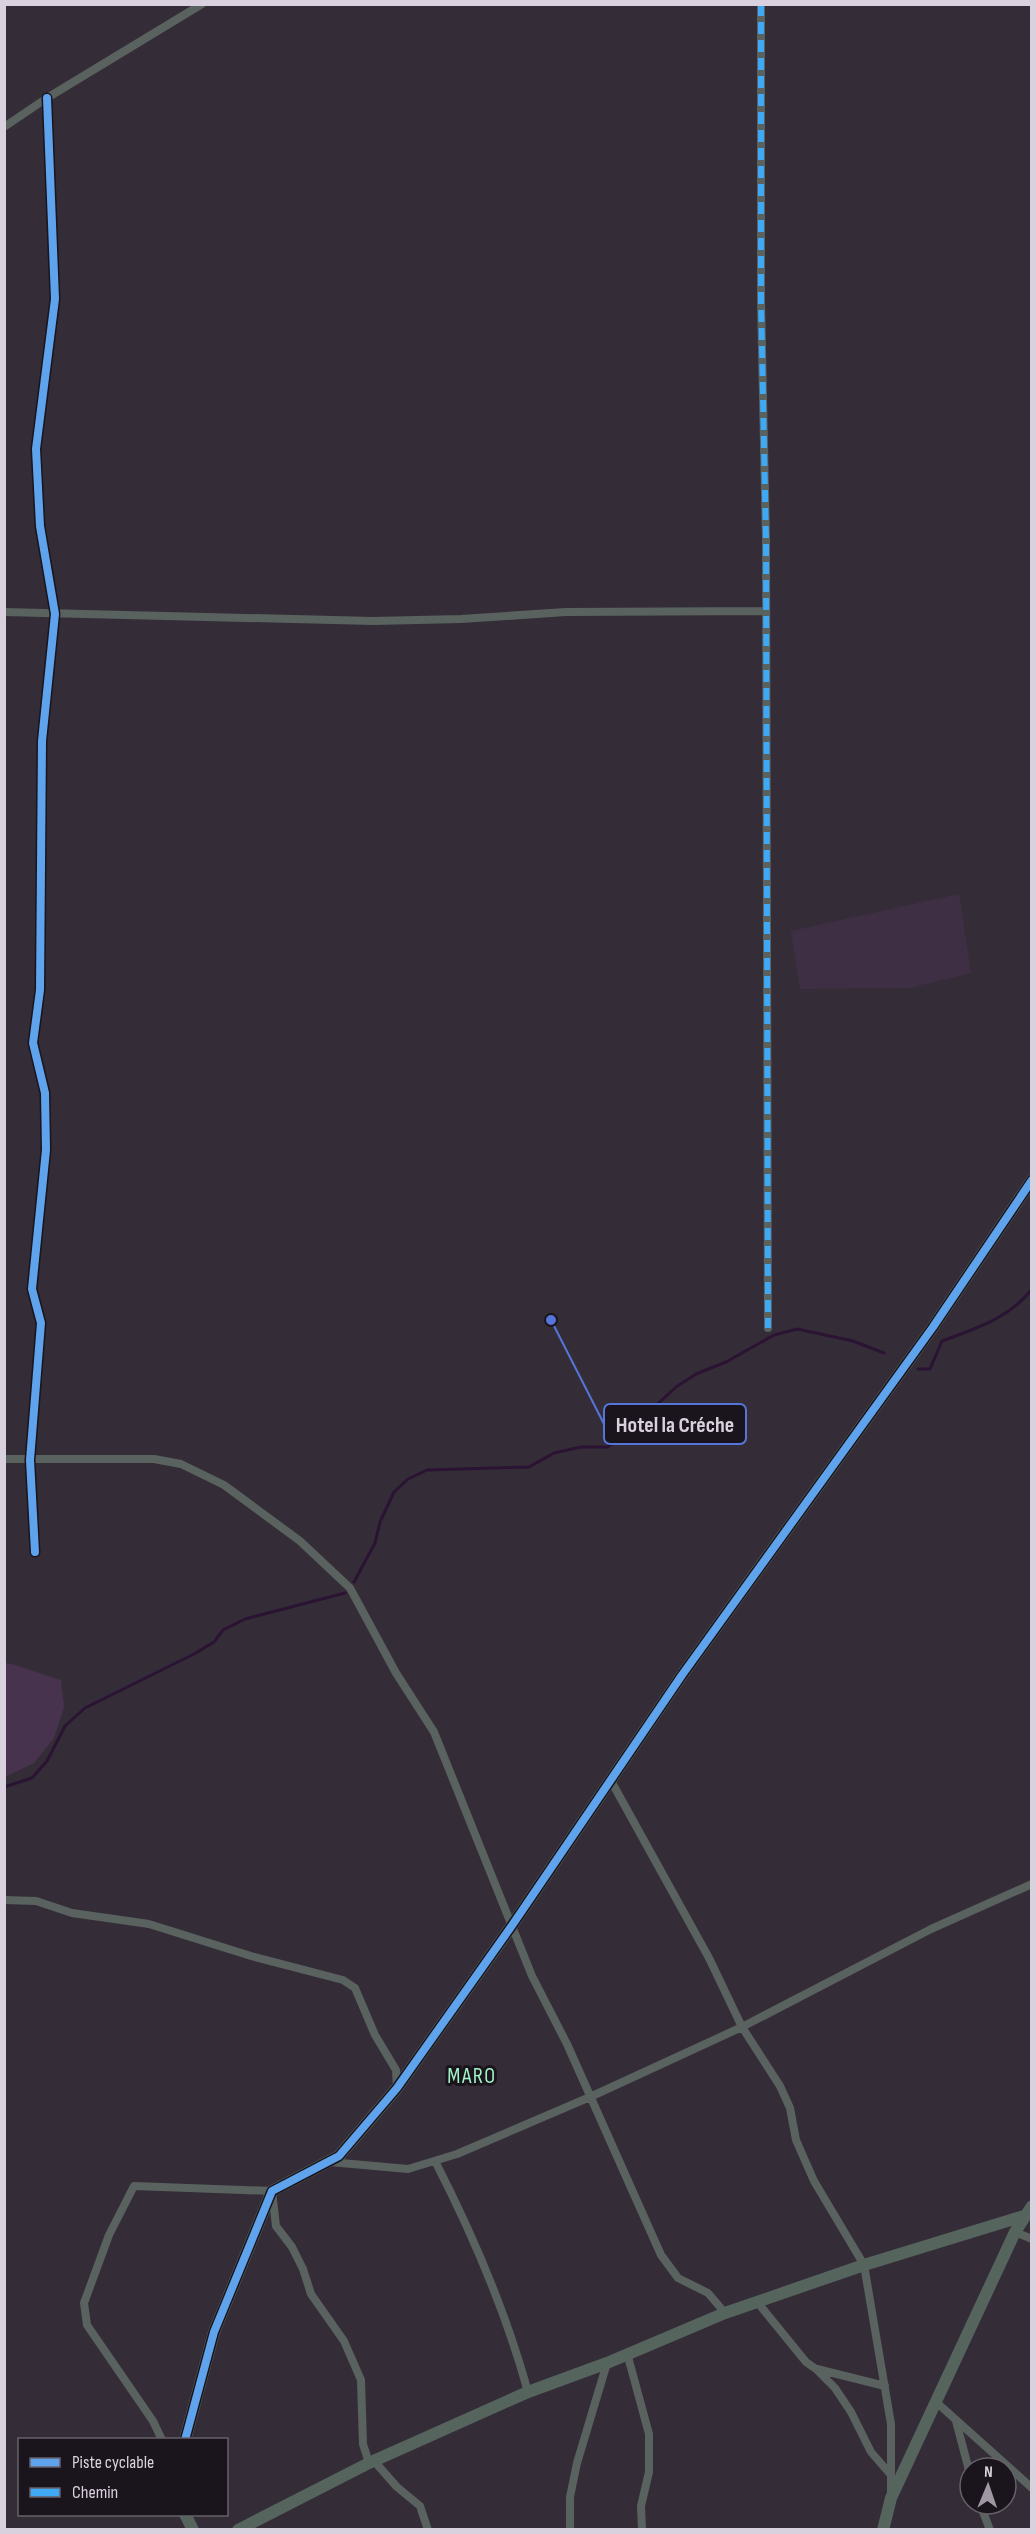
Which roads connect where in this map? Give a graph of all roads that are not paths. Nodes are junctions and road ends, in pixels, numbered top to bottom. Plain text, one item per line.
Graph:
1 (202, 4) edge
2 (762, 4) edge
3 (47, 98) junction
4 (4, 127) edge
5 (766, 611) junction
6 (4, 612) edge
7 (55, 614) junction
8 (1032, 1180) edge
9 (768, 1328) dead end
10 (4, 1459) edge
11 (30, 1460) junction
12 (35, 1552) dead end
13 (610, 1779) junction
14 (1032, 1884) edge
15 (4, 1900) edge
16 (513, 1924) junction
17 (742, 2027) junction
18 (397, 2088) junction
19 (590, 2097) junction
20 (435, 2161) junction
21 (330, 2162) junction
22 (272, 2191) junction
23 (1032, 2206) edge
24 (1023, 2217) junction
25 (1015, 2232) junction
26 (1032, 2239) edge
27 (864, 2265) junction
28 (758, 2303) junction
29 (725, 2313) junction
30 (627, 2353) junction
31 (607, 2363) junction
32 (816, 2369) junction
33 (885, 2386) junction
34 (528, 2392) junction
35 (936, 2402) junction
36 (956, 2421) junction
37 (162, 2438) edge
38 (185, 2438) edge
39 (965, 2456) edge
40 (372, 2462) junction
41 (891, 2475) junction
42 (1032, 2488) edge
43 (891, 2498) junction
44 (238, 2529) edge
45 (428, 2529) edge
46 (570, 2529) edge
47 (642, 2529) edge
48 (883, 2529) edge

1 - 3 street
2 - 5 street
3 - 4 street
3 - 7 street
5 - 7 street
5 - 9 street
6 - 7 street
7 - 11 street
8 - 13 street
10 - 11 street
11 - 12 street
11 - 16 street
13 - 16 street
13 - 17 street
14 - 17 street
15 - 18 street
16 - 18 street
16 - 19 street
17 - 19 street
17 - 27 street
18 - 21 street
19 - 20 street
19 - 29 street
20 - 21 street
20 - 34 street
21 - 22 street
22 - 37 street
22 - 38 street
22 - 40 street
23 - 24 street
24 - 25 street
24 - 27 street
25 - 26 street
25 - 35 street
27 - 28 street
27 - 33 street
28 - 29 street
28 - 32 street
29 - 30 street
30 - 31 street
30 - 47 street
31 - 34 street
31 - 46 street
32 - 33 street
32 - 41 street
33 - 41 street
34 - 40 street
35 - 36 street
35 - 43 street
36 - 39 street
36 - 42 street
40 - 44 street
40 - 45 street
41 - 43 street
43 - 48 street

